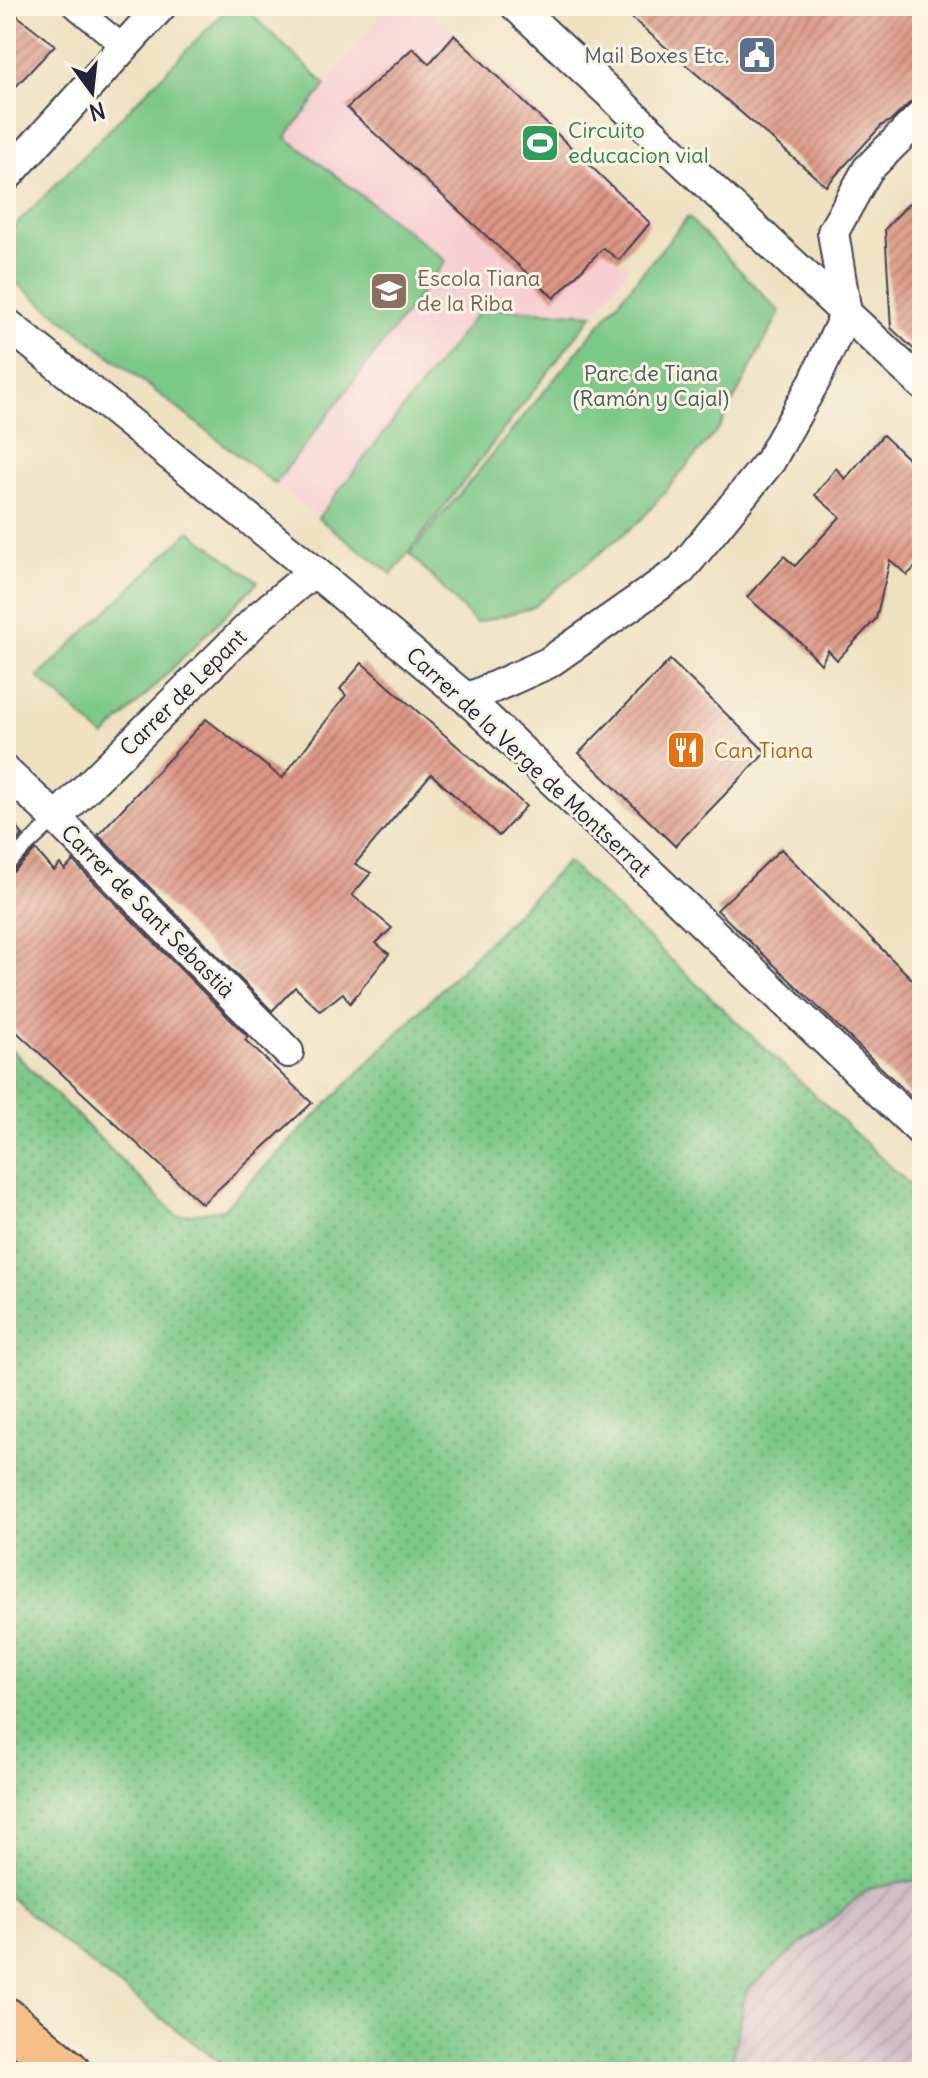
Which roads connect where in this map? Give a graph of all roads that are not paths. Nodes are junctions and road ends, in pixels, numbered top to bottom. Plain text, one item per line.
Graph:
1 (74, 6) edge
2 (161, 6) edge
3 (516, 6) edge
4 (123, 46) junction
5 (922, 115) edge
6 (6, 177) edge
7 (846, 313) junction
8 (6, 323) edge
9 (922, 384) edge
10 (314, 571) junction
11 (467, 699) junction
12 (6, 772) edge
13 (56, 818) junction
14 (6, 865) edge
15 (288, 1052) dead end
16 (920, 1125) edge
17 (6, 2020) edge
18 (68, 2072) edge

1 - 4 street
2 - 4 street
3 - 7 street
4 - 6 street
5 - 7 street
7 - 9 street
7 - 11 street
8 - 10 street, Carrer de la Verge de Montserrat
10 - 11 street, Carrer de la Verge de Montserrat
10 - 13 street, Carrer de Lepant
11 - 16 street, Carrer de la Verge de Montserrat
12 - 13 street, Carrer de Sant Sebastià
13 - 14 lane
13 - 15 street, Carrer de Sant Sebastià
17 - 18 highway

